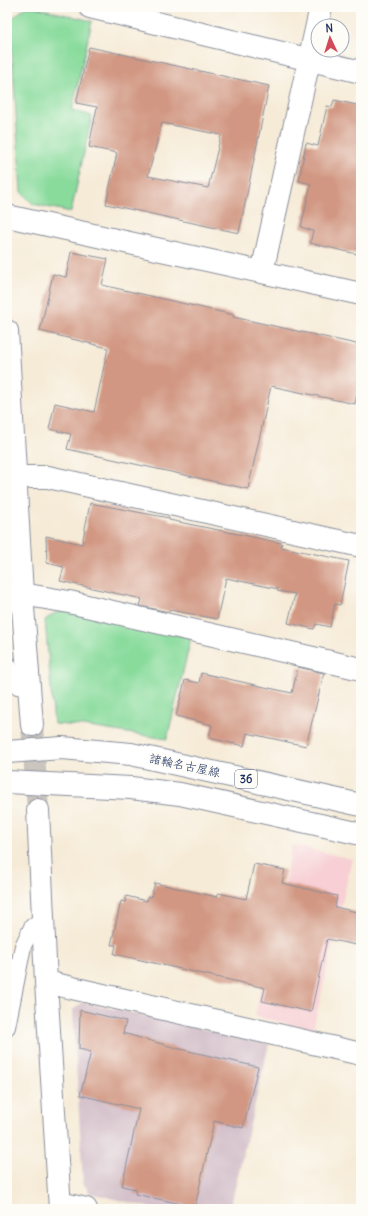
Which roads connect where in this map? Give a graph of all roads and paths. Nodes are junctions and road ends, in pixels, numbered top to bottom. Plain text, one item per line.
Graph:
1 (90, 7) edge
2 (321, 7) edge
3 (309, 60) junction
4 (361, 72) edge
5 (7, 216) edge
6 (262, 272) junction
7 (361, 294) edge
8 (7, 331) edge
9 (16, 477) junction
10 (361, 546) edge
11 (22, 594) junction
12 (7, 663) edge
13 (361, 670) edge
14 (30, 688) junction
15 (32, 725) tunnel mouth
16 (7, 752) edge
17 (7, 782) edge
18 (361, 805) edge
19 (38, 810) tunnel mouth
20 (361, 834) edge
21 (44, 918) junction
22 (46, 982) junction
23 (7, 1027) edge
24 (361, 1054) edge
25 (60, 1206) edge
26 (86, 1209) edge

1 - 3 street
2 - 3 street
3 - 4 street
3 - 6 street
5 - 6 street
6 - 7 street
8 - 9 street
9 - 10 street
9 - 11 street
11 - 13 street
11 - 14 street
12 - 14 lane
14 - 15 street
16 - 18 street, 諸輪名古屋線 / 36
17 - 20 street, 36
19 - 21 street
21 - 22 street
21 - 23 lane
22 - 24 street
22 - 25 street
25 - 26 street

